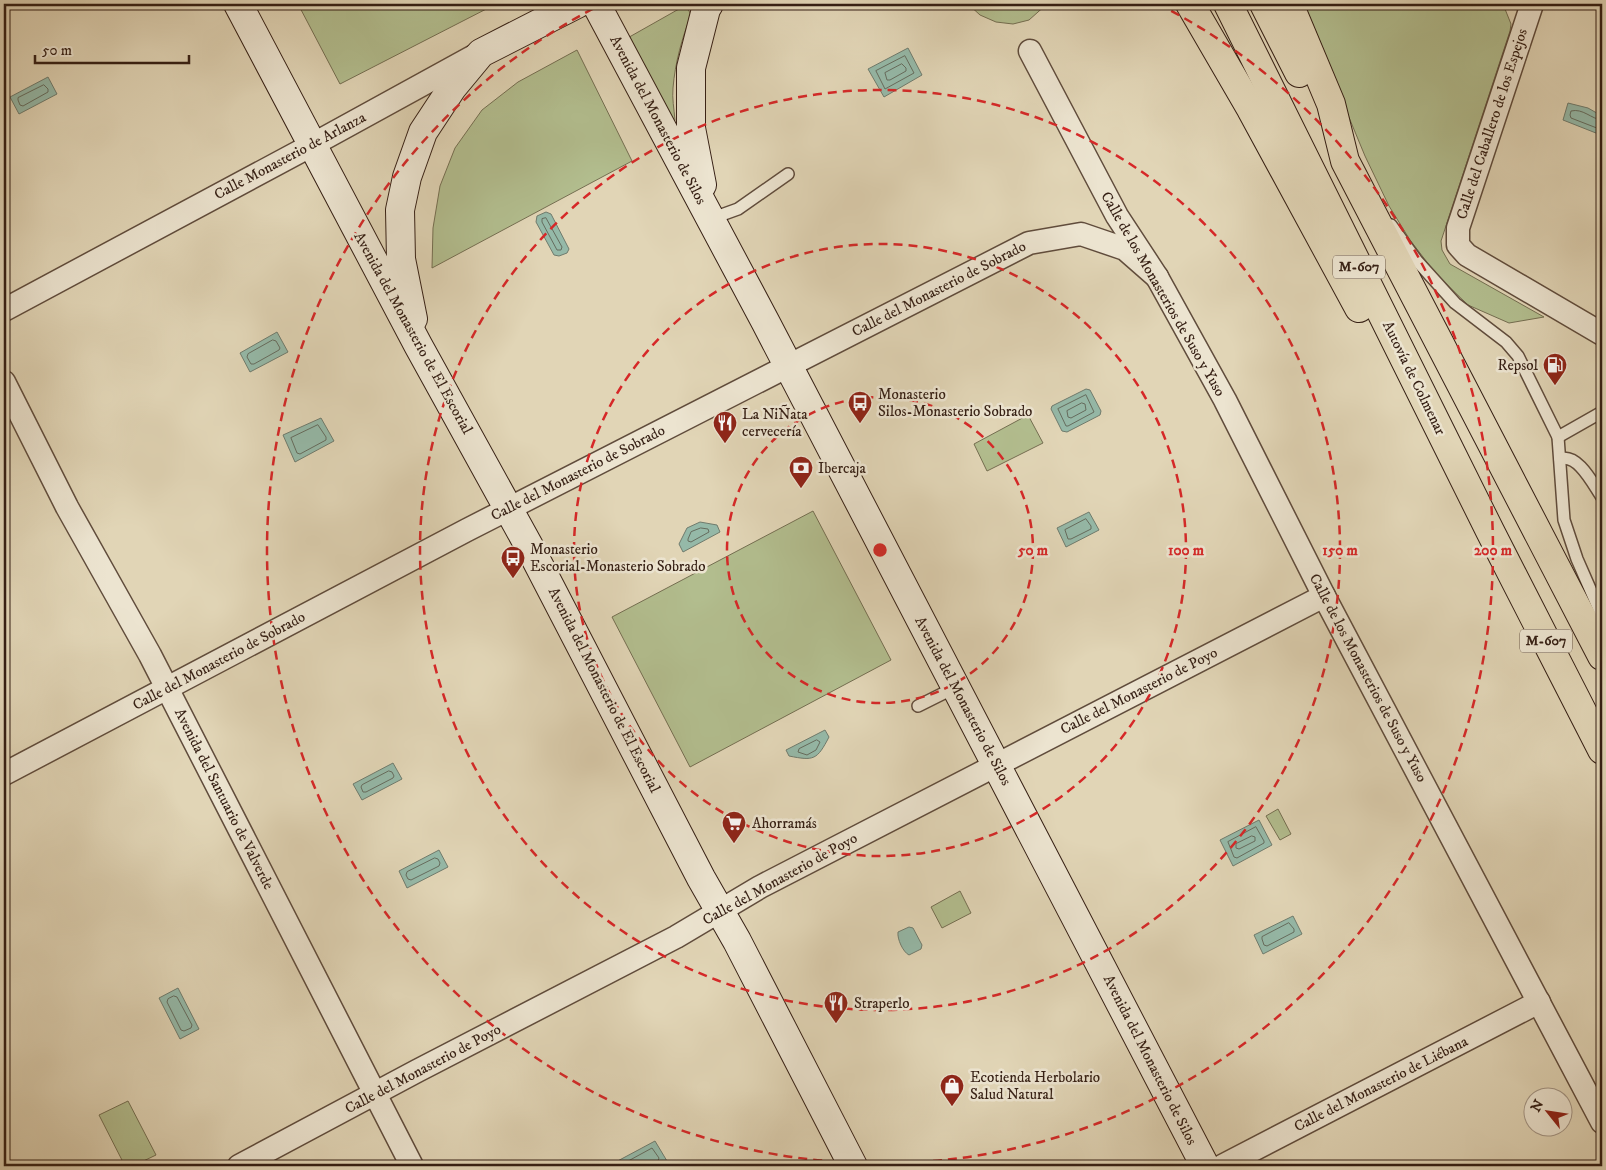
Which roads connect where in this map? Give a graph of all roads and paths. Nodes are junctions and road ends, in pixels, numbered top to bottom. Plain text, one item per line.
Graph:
1 (238, 4) edge
2 (577, 4) edge
3 (596, 4) edge
4 (709, 4) edge
5 (1190, 4) edge
6 (1228, 4) edge
7 (1264, 4) edge
8 (1289, 4) edge
9 (1532, 4) edge
10 (1030, 51) dead end
11 (481, 52) junction
12 (312, 145) junction
13 (1345, 161) junction
14 (788, 174) dead end
15 (716, 227) junction
16 (1157, 277) junction
17 (4, 310) edge
18 (1602, 334) edge
19 (418, 345) junction
20 (789, 366) junction
21 (4, 382) edge
22 (1602, 412) edge
23 (1558, 437) junction
24 (1560, 459) junction
25 (1602, 497) edge
26 (509, 509) junction
27 (1490, 531) junction
28 (1324, 596) junction
29 (1602, 616) edge
30 (1602, 656) edge
31 (956, 687) junction
32 (167, 688) junction
33 (918, 706) dead end
34 (1602, 750) edge
35 (996, 765) junction
36 (4, 774) edge
37 (720, 910) junction
38 (1539, 1002) junction
39 (375, 1094) junction
40 (1602, 1122) edge
41 (239, 1166) edge
42 (412, 1166) edge
43 (853, 1166) edge
44 (1205, 1166) edge
45 (1222, 1166) edge

1 - 12 street, Avenida del Monasterio de El Escorial
2 - 11 street, Calle Monasterio de Arlanza
3 - 15 street, Avenida del Monasterio de Silos
4 - 15 street, Avenida del Monasterio de Silos
5 - 27 highway
6 - 27 highway, Autovía de Colmenar / M-607
7 - 13 highway, M-607
8 - 13 highway
9 - 18 street, Calle del Caballero de los Espejos
10 - 16 street, Calle de los Monasterios de Suso y Yuso
11 - 12 street, Calle Monasterio de Arlanza
11 - 19 street
12 - 17 street, Calle Monasterio de Arlanza
12 - 19 street, Avenida del Monasterio de El Escorial
13 - 23 lane
13 - 30 highway, M-607
14 - 15 lane
15 - 20 street, Avenida del Monasterio de Silos
16 - 20 street, Calle del Monasterio de Sobrado
16 - 28 street, Calle de los Monasterios de Suso y Yuso
19 - 26 street, Avenida del Monasterio de El Escorial
20 - 26 street, Calle del Monasterio de Sobrado
20 - 31 street, Avenida del Monasterio de Silos
21 - 32 street, Avenida del Santuario de Valverde
22 - 23 lane
23 - 24 lane
24 - 25 lane
24 - 29 lane
26 - 32 street, Calle del Monasterio de Sobrado
26 - 37 street, Avenida del Monasterio de El Escorial
27 - 34 highway, Autovía de Colmenar / M-607
28 - 35 street, Calle del Monasterio de Poyo
28 - 38 street, Calle de los Monasterios de Suso y Yuso
31 - 33 lane
31 - 35 street, Avenida del Monasterio de Silos
32 - 36 street, Calle del Monasterio de Sobrado
32 - 39 street, Avenida del Santuario de Valverde
35 - 37 street, Calle del Monasterio de Poyo
35 - 44 street, Avenida del Monasterio de Silos
37 - 39 street, Calle del Monasterio de Poyo
37 - 43 street, Avenida del Monasterio de El Escorial
38 - 40 street, Calle de los Monasterios de Suso y Yuso
38 - 45 street, Calle del Monasterio de Liébana
39 - 41 street, Calle del Monasterio de Poyo
39 - 42 street, Avenida del Santuario de Valverde

